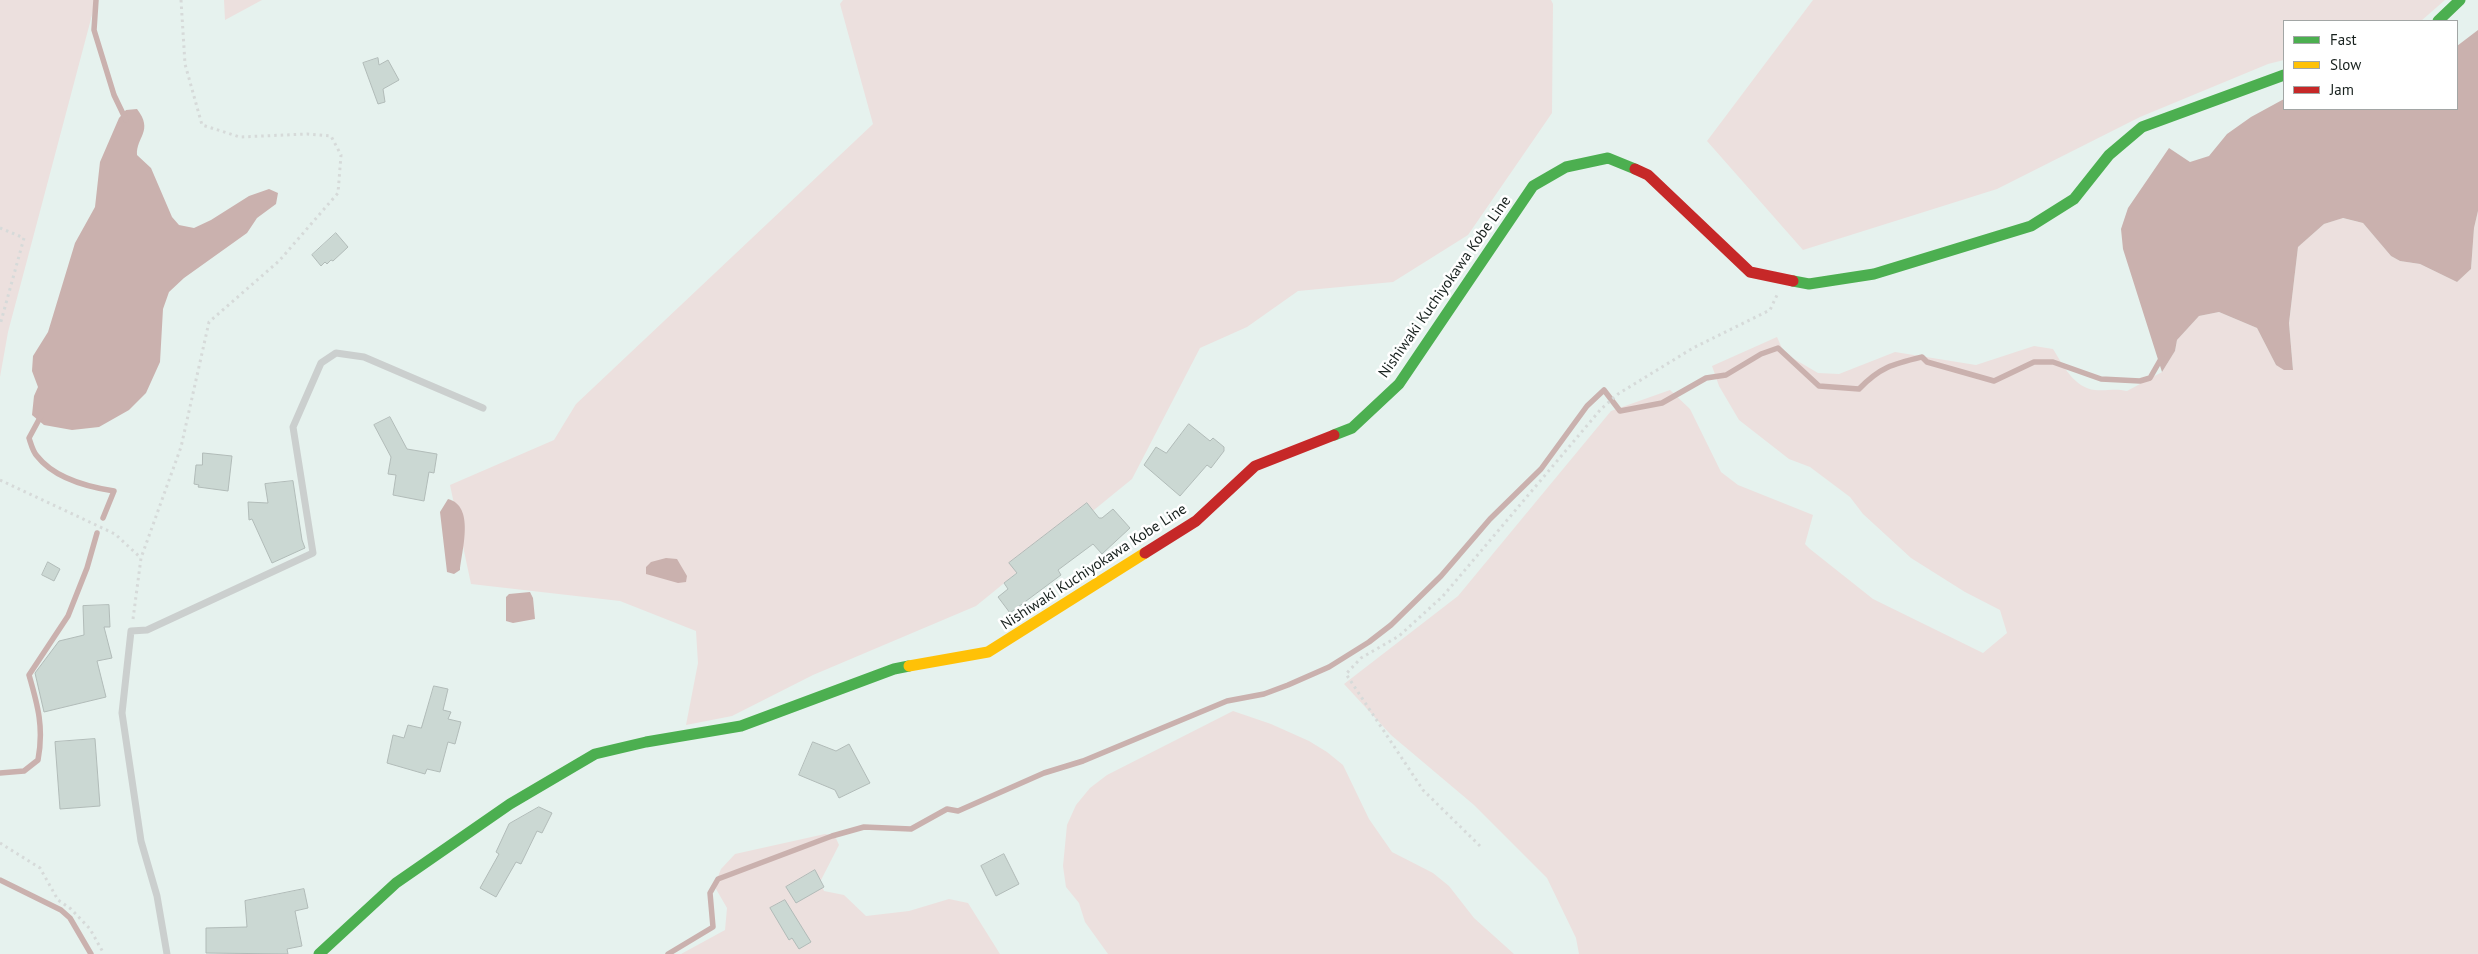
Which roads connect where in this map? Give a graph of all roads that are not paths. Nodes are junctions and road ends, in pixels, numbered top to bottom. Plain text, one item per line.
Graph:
1 (2460, 0) edge
2 (2439, 20) edge
3 (2283, 75) edge
4 (483, 408) dead end
5 (167, 954) edge
6 (319, 954) edge

1 - 2 main road
3 - 6 main road, Nishiwaki Kuchiyokawa Kobe Line
4 - 5 lane

